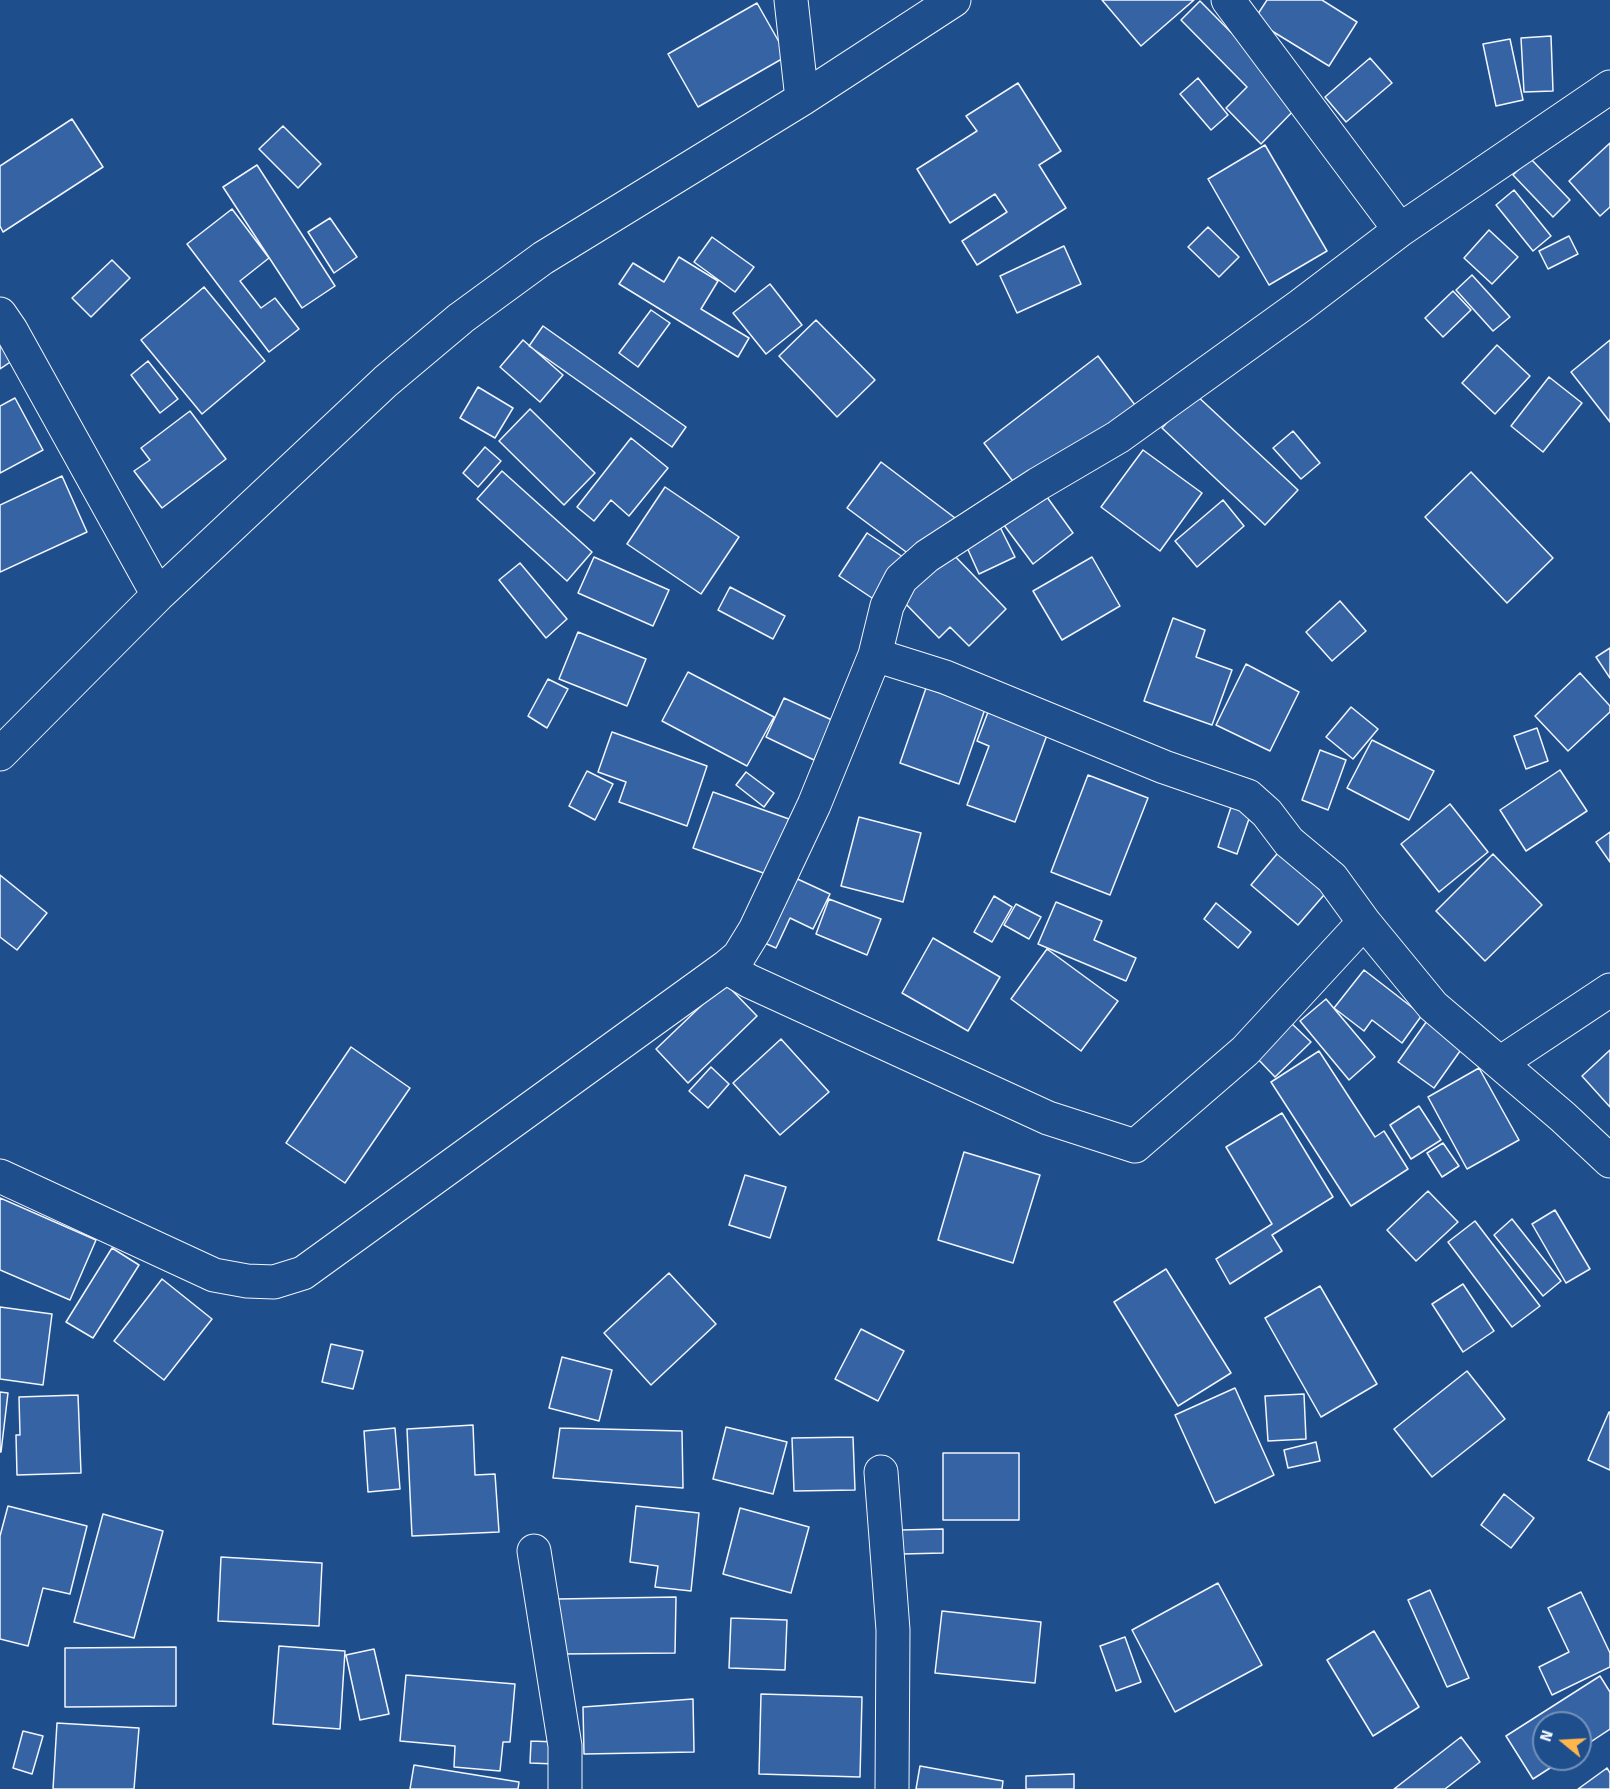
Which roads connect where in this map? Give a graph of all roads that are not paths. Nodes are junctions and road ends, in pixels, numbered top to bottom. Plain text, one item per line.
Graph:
1 (791, 0) edge
2 (954, 0) edge
3 (1228, 0) edge
4 (1610, 87) edge
5 (801, 99) junction
6 (1569, 116) junction
7 (1610, 116) edge
8 (1400, 230) junction
9 (0, 314) edge
10 (158, 595) junction
11 (875, 655) junction
12 (0, 754) edge
13 (1364, 922) junction
14 (726, 967) junction
15 (1610, 990) edge
16 (1500, 1063) junction
17 (1610, 1161) edge
18 (0, 1176) edge
19 (881, 1472) dead end
20 (534, 1551) dead end
21 (565, 1789) edge
22 (892, 1789) edge

1 - 5 street
2 - 5 street
3 - 8 street
4 - 6 street
5 - 10 street
6 - 7 street
6 - 8 street
8 - 11 street
9 - 10 street
10 - 12 street
11 - 13 street
11 - 14 street
13 - 14 street
13 - 16 street
14 - 18 street
15 - 16 street
16 - 17 street
19 - 22 street
20 - 21 street

